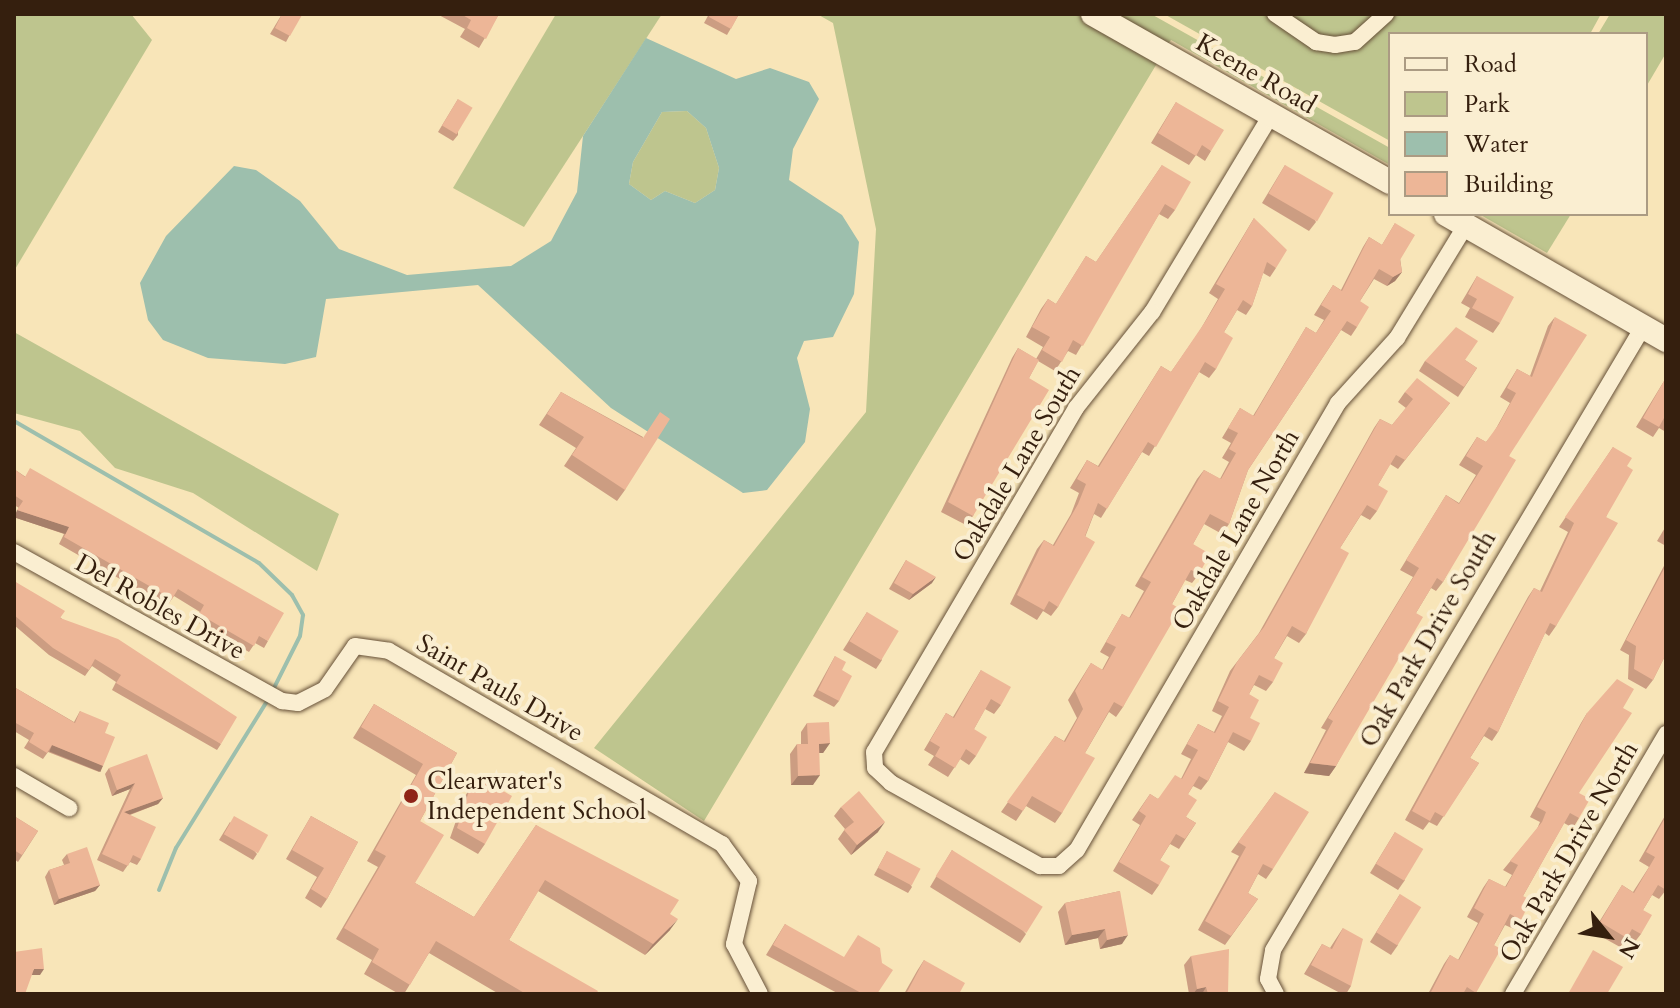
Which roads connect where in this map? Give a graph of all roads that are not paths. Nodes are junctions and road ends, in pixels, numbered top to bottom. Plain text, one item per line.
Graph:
1 (1093, 14) edge
2 (1275, 14) edge
3 (1386, 14) edge
4 (1271, 115) junction
5 (1388, 181) edge
6 (1456, 220) edge
7 (1643, 327) junction
8 (1666, 340) edge
9 (14, 552) edge
10 (282, 701) joint
11 (1666, 734) edge
12 (14, 776) edge
13 (69, 808) dead end
14 (1059, 866) joint
15 (1272, 987) edge
16 (760, 994) edge
17 (1513, 994) edge

1 - 4 main road, Keene Road
2 - 3 street
4 - 5 main road, Keene Road
4 - 14 street, Oakdale Lane South
6 - 7 main road
6 - 14 street, Oakdale Lane North
7 - 8 main road
7 - 15 street, Oak Park Drive South
9 - 10 street, Del Robles Drive
10 - 16 street, Saint Pauls Drive
11 - 17 street, Oak Park Drive North
12 - 13 street

